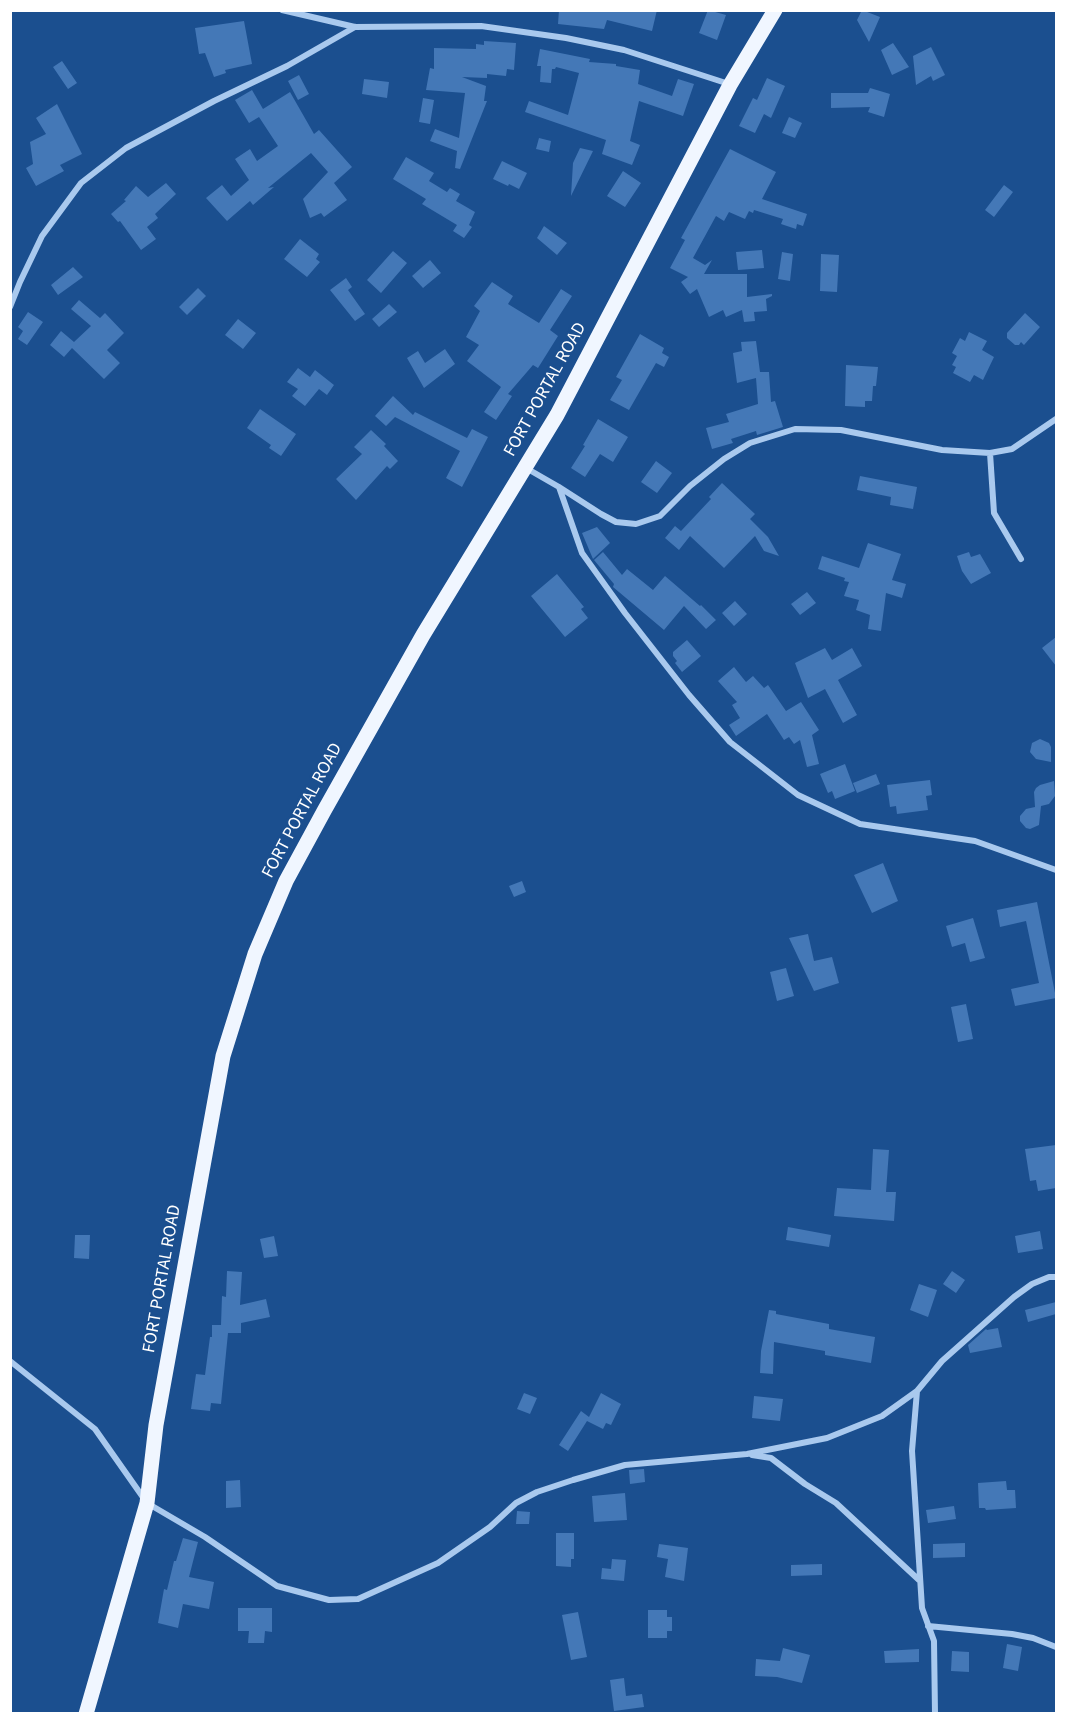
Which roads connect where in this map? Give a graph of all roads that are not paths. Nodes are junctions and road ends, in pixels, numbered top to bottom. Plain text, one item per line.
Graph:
1 (282, 10) edge
2 (775, 10) edge
3 (355, 27) junction
4 (730, 85) junction
5 (10, 307) edge
6 (1056, 418) edge
7 (990, 453) junction
8 (526, 468) junction
9 (559, 487) junction
10 (1021, 559) dead end
11 (1056, 870) edge
12 (1056, 1277) edge
13 (10, 1361) edge
14 (917, 1390) junction
15 (747, 1454) junction
16 (147, 1503) junction
17 (920, 1580) junction
18 (928, 1626) junction
19 (1056, 1647) edge
20 (86, 1713) edge
21 (934, 1713) edge

1 - 3 street
2 - 4 main road, FORT PORTAL ROAD
3 - 4 street
3 - 5 street
4 - 8 main road, FORT PORTAL ROAD
6 - 7 street
7 - 9 street
7 - 10 street
8 - 9 street
8 - 16 main road, FORT PORTAL ROAD
9 - 11 street
12 - 14 street
13 - 16 street
14 - 15 street
14 - 17 street
15 - 16 street
15 - 17 street
16 - 20 main road, FORT PORTAL ROAD
17 - 18 street
18 - 19 street
18 - 21 street

